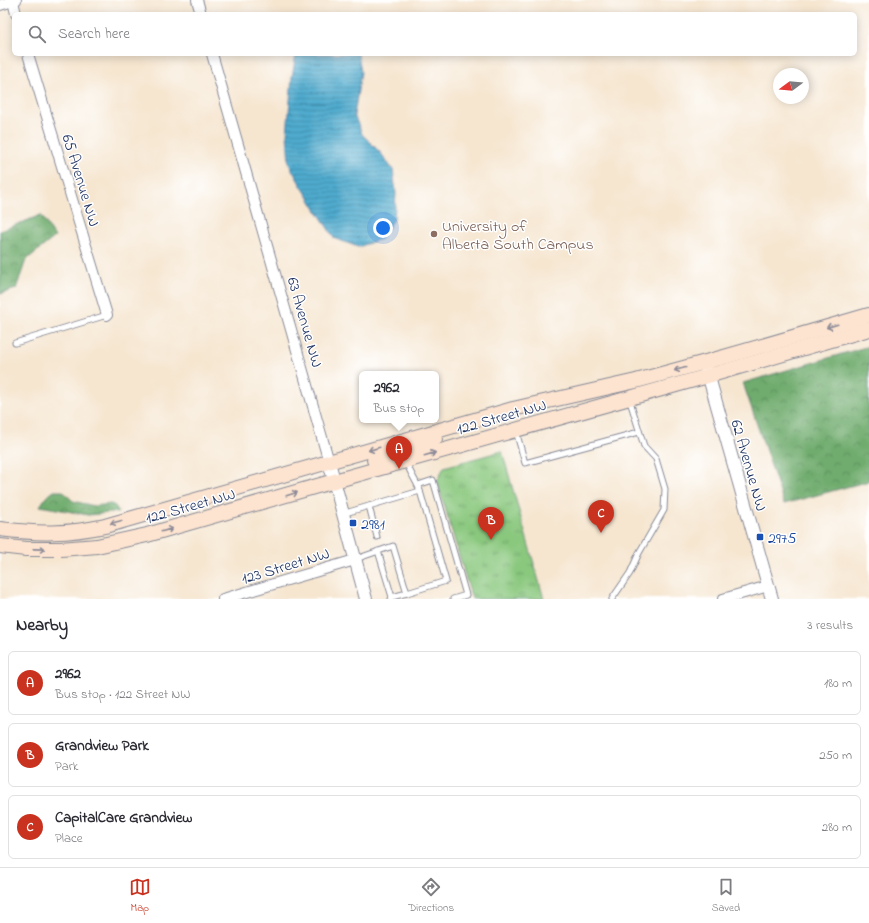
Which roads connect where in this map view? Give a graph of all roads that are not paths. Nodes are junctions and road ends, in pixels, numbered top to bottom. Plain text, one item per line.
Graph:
1 (14, 0) edge
2 (197, 0) edge
3 (0, 5) edge
4 (16, 12) edge
5 (200, 12) edge
6 (29, 56) edge
7 (213, 56) edge
8 (107, 315) joint
9 (869, 315) edge
10 (869, 330) edge
11 (15, 343) dead end
12 (705, 362) junction
13 (708, 376) junction
14 (629, 398) junction
15 (479, 419) junction
16 (516, 430) junction
17 (639, 432) junction
18 (406, 461) junction
19 (329, 462) junction
20 (334, 481) junction
21 (419, 488) junction
22 (369, 506) junction
23 (342, 514) junction
24 (0, 529) edge
25 (378, 537) dead end
26 (0, 546) edge
27 (378, 551) junction
28 (355, 560) junction
29 (768, 586) junction
30 (407, 593) junction
31 (391, 598) edge
32 (225, 599) edge
33 (366, 599) edge
34 (453, 599) edge
35 (612, 599) edge
36 (723, 599) edge
37 (772, 599) edge

1 - 3 street
1 - 4 street
2 - 5 street
6 - 8 street, 65 Avenue NW
7 - 19 street, 63 Avenue NW
8 - 11 lane
9 -> 12 main road, 122 Street NW
10 - 13 main road, 122 Street NW
12 - 13 street, 62 Avenue NW
12 -> 15 main road, 122 Street NW
13 - 14 main road, 122 Street NW
13 - 29 street, 62 Avenue NW
14 - 16 main road, 122 Street NW
14 - 17 lane
15 -> 19 main road, 122 Street NW
15 - 20 main road
16 - 17 lane
18 -> 16 main road, 122 Street NW
17 - 35 lane
18 - 20 main road, 122 Street NW
18 - 21 lane
19 - 20 street, 63 Avenue NW
19 -> 24 main road, 122 Street NW
20 - 23 street, 63 Avenue NW
26 -> 20 main road, 122 Street NW
21 - 22 lane
21 - 30 lane
21 - 34 lane
22 - 23 lane
22 - 25 lane
23 - 28 street, 63 Avenue NW
27 - 28 lane
27 - 30 lane
27 - 31 lane
28 - 32 street, 123 Street NW
28 - 33 street, 63 Avenue NW
29 - 36 street
29 - 37 street, 62 Avenue NW
30 - 31 lane

